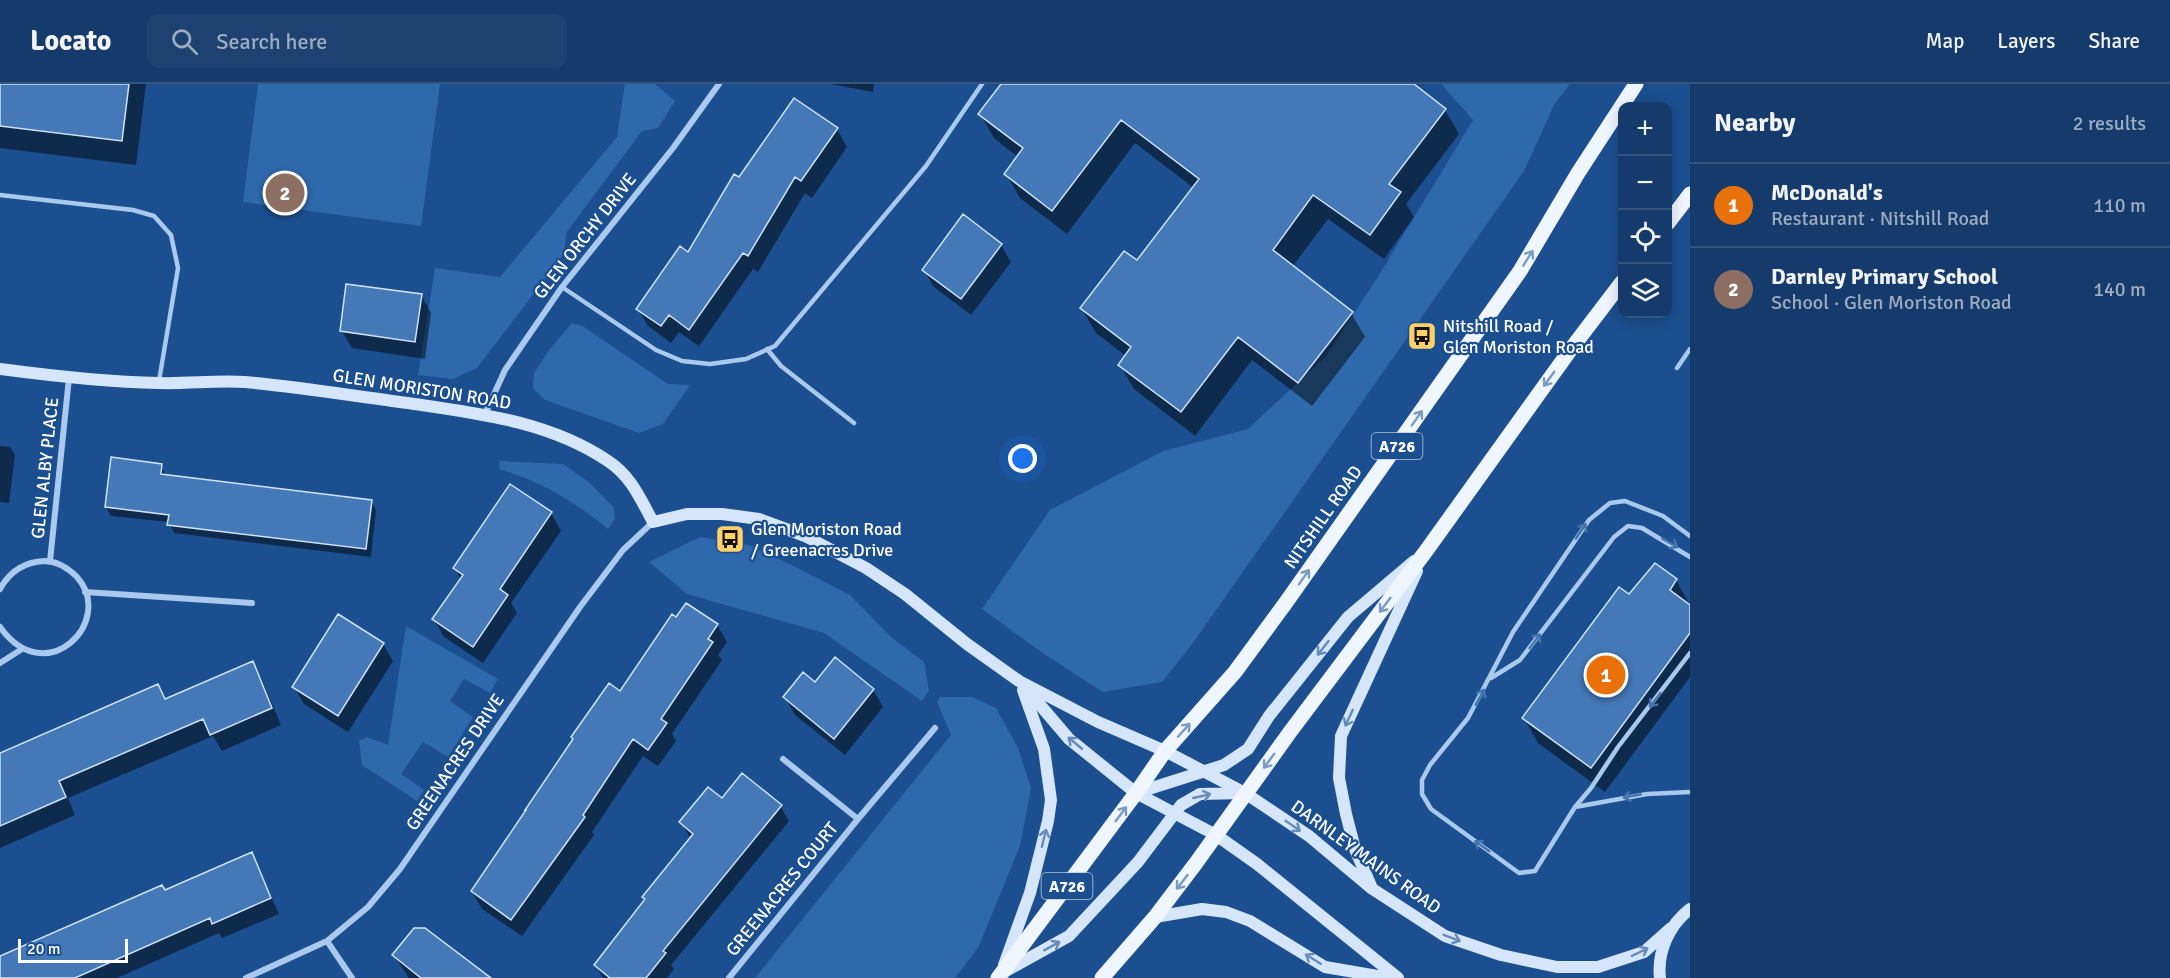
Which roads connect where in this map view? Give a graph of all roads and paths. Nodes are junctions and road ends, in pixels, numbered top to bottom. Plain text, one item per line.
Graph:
1 (719, 84) edge
2 (982, 84) edge
3 (1636, 84) edge
4 (1690, 194) edge
5 (0, 195) edge
6 (1672, 218) edge
7 (562, 287) junction
8 (1618, 288) edge
9 (1690, 349) edge
10 (767, 350) junction
11 (1677, 368) dead end
12 (0, 369) edge
13 (69, 378) junction
14 (159, 383) junction
15 (485, 414) junction
16 (854, 423) dead end
17 (652, 522) junction
18 (1690, 536) edge
19 (1426, 550) junction
20 (1690, 557) edge
21 (50, 561) junction
22 (3, 578) edge
23 (0, 588) edge
24 (85, 592) junction
25 (252, 603) dead end
26 (0, 627) edge
27 (22, 649) junction
28 (1690, 653) edge
29 (0, 663) edge
30 (1491, 678) junction
31 (1019, 681) junction
32 (935, 728) dead end
33 (1165, 751) junction
34 (783, 759) dead end
35 (1206, 772) junction
36 (1690, 792) edge
37 (1136, 793) junction
38 (1245, 793) junction
39 (1575, 807) junction
40 (1175, 814) junction
41 (858, 819) junction
42 (1216, 835) junction
43 (1371, 888) junction
44 (1690, 909) edge
45 (1155, 917) junction
46 (1671, 928) junction
47 (327, 941) junction
48 (999, 976) edge
49 (246, 978) edge
50 (352, 978) edge
51 (729, 978) edge
52 (1102, 978) edge
53 (1389, 978) edge
54 (1398, 978) edge
55 (1660, 978) edge

1 - 7 street, GLEN ORCHY DRIVE
2 - 10 lane
33 -> 3 main road, NITSHILL ROAD / A726
4 - 6 main road
5 - 14 lane
7 - 10 lane
7 - 15 street, GLEN ORCHY DRIVE
8 -> 19 main road
9 - 11 lane
10 - 16 lane
12 - 13 street, GLEN MORISTON ROAD
13 - 14 street, GLEN MORISTON ROAD
13 - 21 street, GLEN ALBY PLACE
14 - 15 street, GLEN MORISTON ROAD
15 - 17 street, GLEN MORISTON ROAD
17 - 31 street
17 - 47 street, GREENACRES DRIVE
30 -> 18 lane
19 -> 35 street
19 -> 38 main road
19 -> 43 street
30 -> 20 lane
21 - 22 street, GLEN ALBY PLACE
21 - 24 street, GLEN ALBY PLACE
22 - 23 street, GLEN ALBY PLACE
24 - 25 street
24 - 27 street
26 - 27 street
27 - 29 street
28 -> 39 lane
39 -> 30 lane
31 - 33 street
37 -> 31 street
48 -> 31 street
32 - 41 street, GREENACRES COURT
33 - 35 street
33 - 37 main road, NITSHILL ROAD / A726
34 - 41 street, GREENACRES COURT
35 - 37 street
35 - 38 street
36 -> 39 lane
37 - 40 street
48 -> 37 main road, NITSHILL ROAD / A726
40 -> 38 street
38 - 42 main road
38 -> 43 street, DARNLEY MAINS ROAD
40 - 42 street
48 -> 40 street
41 - 51 street, GREENACRES COURT
42 -> 45 main road
42 - 54 street
43 -> 46 street, DARNLEY MAINS ROAD
44 - 46 street, DARNLEY MAINS ROAD
45 - 52 main road
53 -> 45 street
46 - 55 street
47 - 49 street, GREENACRES DRIVE
47 - 50 street

